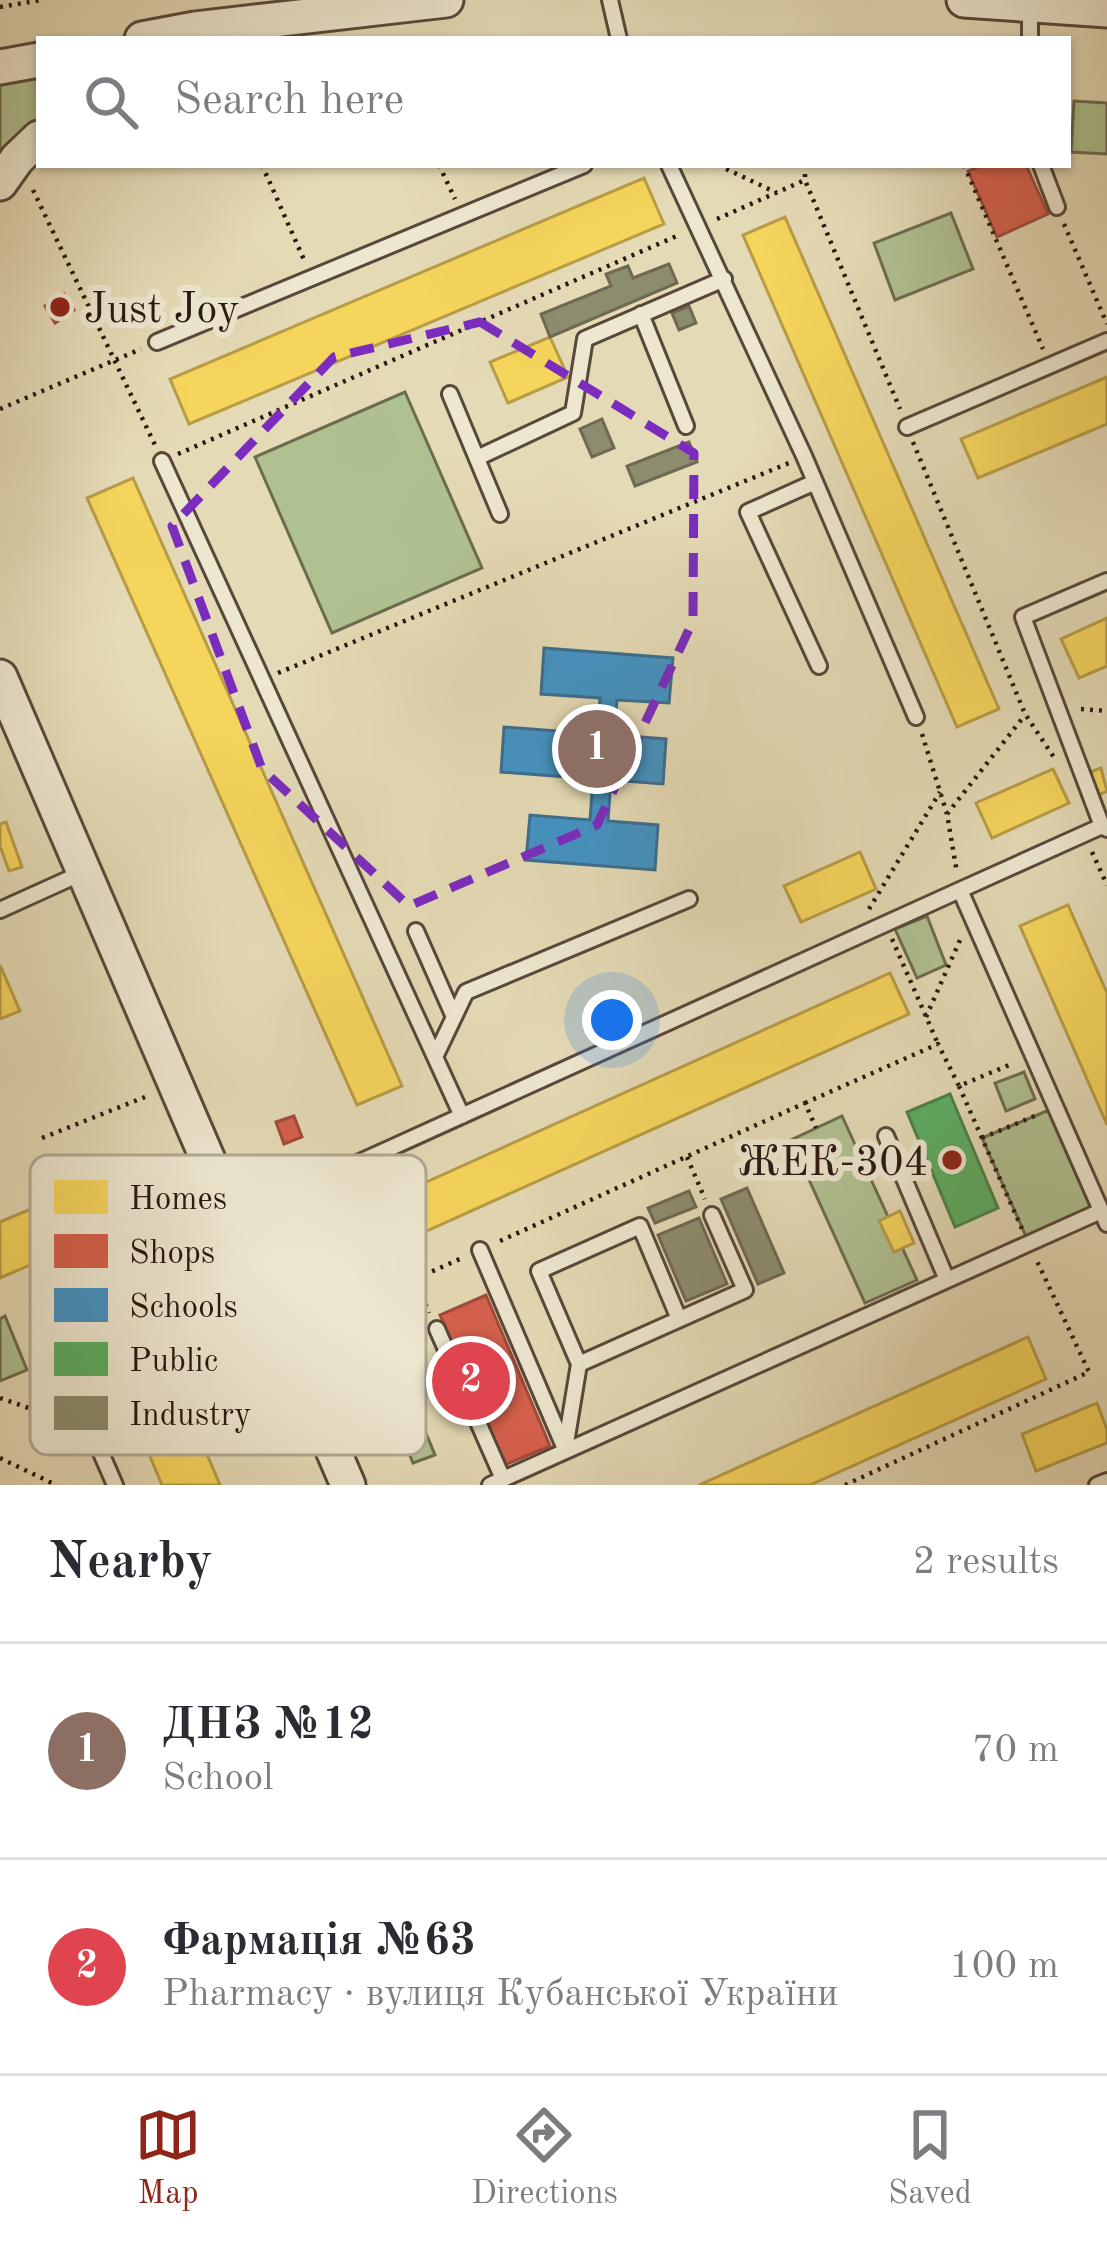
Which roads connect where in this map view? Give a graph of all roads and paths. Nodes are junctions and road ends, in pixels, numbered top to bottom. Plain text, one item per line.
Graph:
1 (42, 0) edge
2 (446, 0) edge
3 (610, 0) edge
4 (964, 0) edge
5 (1030, 5) junction
6 (0, 7) edge
7 (1107, 10) edge
8 (187, 34) edge
9 (618, 36) edge
10 (1030, 36) edge
11 (36, 60) edge
12 (0, 68) edge
13 (18, 160) edge
14 (263, 168) edge
15 (440, 168) edge
16 (577, 168) edge
17 (670, 168) edge
18 (724, 168) edge
19 (806, 168) edge
20 (965, 168) edge
21 (1041, 168) edge
22 (805, 180) junction
23 (777, 193) junction
24 (1058, 207) joint
25 (463, 215) junction
26 (698, 227) junction
27 (312, 278) junction
28 (724, 279) junction
29 (641, 314) junction
30 (1107, 324) edge
31 (1107, 341) edge
32 (157, 342) joint
33 (117, 359) junction
34 (1050, 366) junction
35 (450, 394) dead end
36 (0, 410) edge
37 (686, 426) dead end
38 (907, 427) junction
39 (804, 456) junction
40 (477, 458) junction
41 (162, 461) junction
42 (815, 482) junction
43 (500, 514) dead end
44 (1107, 581) edge
45 (819, 666) dead end
46 (0, 676) edge
47 (261, 679) junction
48 (1057, 707) junction
49 (1107, 711) edge
50 (1025, 714) junction
51 (916, 717) joint
52 (1058, 764) dead end
53 (940, 792) junction
54 (947, 814) junction
55 (1105, 827) edge
56 (1084, 835) junction
57 (84, 872) junction
58 (1107, 885) edge
59 (960, 890) junction
60 (689, 899) dead end
61 (0, 910) edge
62 (971, 916) junction
63 (885, 923) junction
64 (416, 931) dead end
65 (850, 940) junction
66 (454, 1017) junction
67 (926, 1017) junction
68 (938, 1044) junction
69 (1031, 1055) junction
70 (436, 1057) junction
71 (958, 1086) junction
72 (145, 1097) dead end
73 (805, 1103) junction
74 (1054, 1108) junction
75 (462, 1116) junction
76 (816, 1128) dead end
77 (886, 1136) dead end
78 (42, 1138) dead end
79 (982, 1138) junction
80 (206, 1155) edge
81 (375, 1155) edge
82 (687, 1157) junction
83 (712, 1215) joint
84 (1104, 1218) edge
85 (1029, 1243) junction
86 (480, 1250) junction
87 (426, 1275) edge
88 (947, 1280) junction
89 (426, 1306) edge
90 (679, 1319) junction
91 (436, 1329) joint
92 (579, 1364) junction
93 (0, 1398) edge
94 (30, 1409) edge
95 (566, 1449) junction
96 (102, 1455) edge
97 (336, 1455) edge
98 (0, 1458) edge
99 (1107, 1481) edge
100 (496, 1482) edge
101 (56, 1485) edge
102 (115, 1485) edge
103 (349, 1485) edge
104 (845, 1485) edge
105 (1097, 1485) edge

1 - 6 path
2 - 8 street
3 - 9 lane
4 - 5 street
5 - 7 street
5 - 10 lane
11 - 12 street
13 - 33 path
14 - 27 path
15 - 25 path
16 - 25 lane
17 - 26 lane
18 - 23 path
19 - 22 path
20 - 34 path
21 - 24 lane
22 - 23 path
22 - 38 path
23 - 26 path
24 - 30 path
25 - 27 lane
26 - 28 lane
26 - 41 path
27 - 32 lane
28 - 29 lane
28 - 39 lane
29 - 37 lane
29 - 40 lane
31 - 34 lane
32 - 33 path
33 - 36 path
33 - 41 path
34 - 38 lane
35 - 40 lane
38 - 50 path
39 - 42 lane
39 - 47 path
40 - 43 lane
41 - 47 lane
42 - 45 lane
42 - 51 lane
44 - 48 lane
46 - 57 street
47 - 70 lane
48 - 49 path
48 - 55 lane
50 - 52 path
50 - 54 path
51 - 53 path
53 - 54 path
53 - 65 path
54 - 59 path
55 - 56 lane
56 - 58 path
56 - 59 lane
57 - 61 lane
57 - 80 street
59 - 62 lane
59 - 63 lane
60 - 66 lane
62 - 67 path
62 - 69 lane
63 - 65 lane
63 - 67 path
64 - 66 lane
65 - 75 lane
66 - 70 lane
67 - 68 path
68 - 71 path
68 - 73 path
69 - 71 path
69 - 74 lane
70 - 75 lane
71 - 79 path
72 - 78 path
73 - 76 path
73 - 82 path
74 - 79 path
74 - 84 lane
75 - 81 lane
77 - 88 lane
79 - 85 path
82 - 83 path
82 - 86 path
83 - 90 lane
84 - 85 lane
85 - 88 lane
85 - 104 path
86 - 87 path
86 - 95 lane
88 - 95 lane
89 - 91 path
90 - 92 lane
90 - 92 lane
91 - 100 lane
92 - 95 lane
93 - 94 path
95 - 100 lane
96 - 102 lane
97 - 103 street
98 - 101 path
99 - 105 lane

